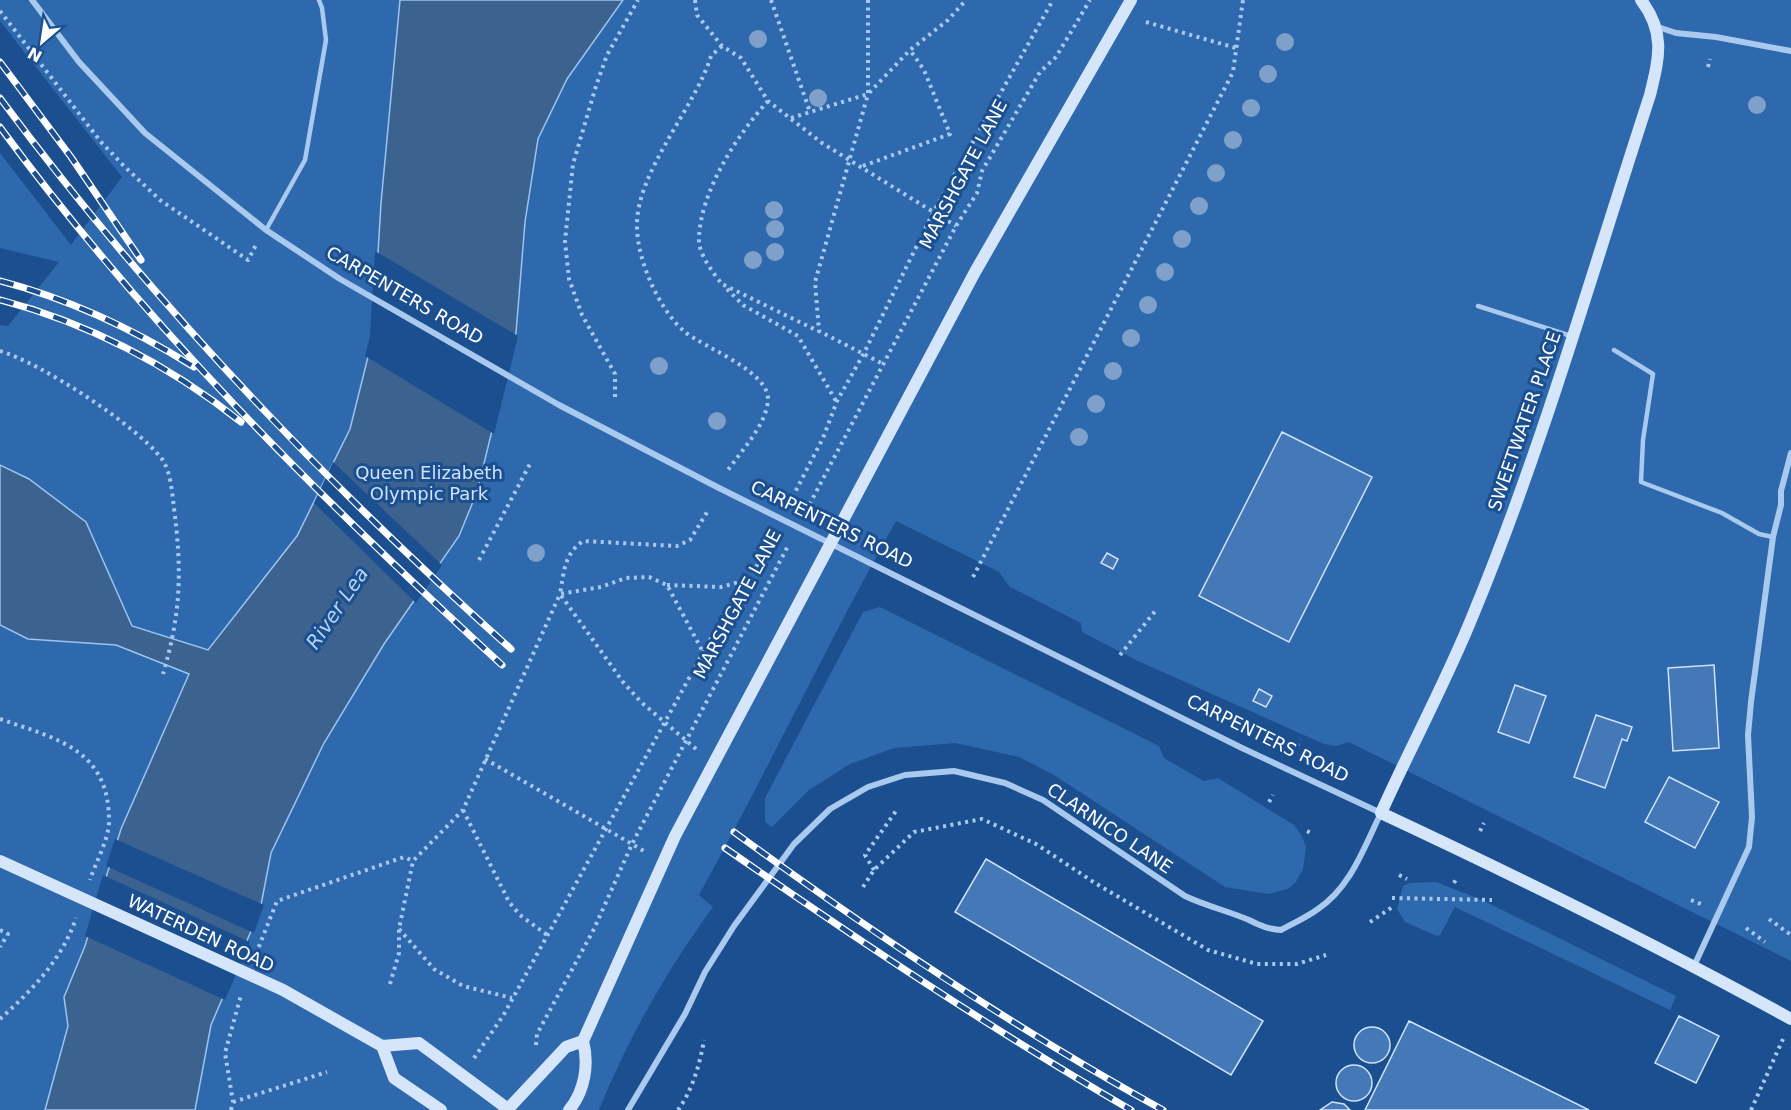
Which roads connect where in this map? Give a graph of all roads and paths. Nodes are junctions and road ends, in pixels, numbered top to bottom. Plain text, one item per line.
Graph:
1 (32, 0) edge
2 (319, 0) edge
3 (638, 0) edge
4 (771, 0) edge
5 (868, 0) edge
6 (966, 0) edge
7 (1053, 0) edge
8 (1090, 0) edge
9 (1131, 0) edge
10 (1243, 0) edge
11 (1641, 0) edge
12 (695, 1) edge
13 (0, 11) edge
14 (1146, 22) dead end
15 (1658, 27) junction
16 (722, 46) junction
17 (1236, 48) junction
18 (910, 50) junction
19 (1791, 51) edge
20 (1710, 60) dead end
21 (1708, 67) dead end
22 (868, 94) junction
23 (768, 101) junction
24 (810, 112) junction
25 (790, 118) junction
26 (849, 158) junction
27 (863, 167) junction
28 (933, 213) junction
29 (956, 226) junction
30 (266, 230) junction
31 (248, 260) dead end
32 (722, 284) junction
33 (1478, 306) dead end
34 (819, 331) junction
35 (1571, 336) junction
36 (1614, 350) dead end
37 (0, 351) edge
38 (864, 353) junction
39 (885, 365) junction
40 (615, 397) dead end
41 (837, 401) junction
42 (1791, 453) edge
43 (531, 462) dead end
44 (728, 470) dead end
45 (787, 508) dead end
46 (709, 509) dead end
47 (804, 515) dead end
48 (776, 529) dead end
49 (793, 535) dead end
50 (1773, 537) junction
51 (479, 560) dead end
52 (973, 577) dead end
53 (742, 582) junction
54 (668, 585) junction
55 (560, 594) junction
56 (1156, 610) dead end
57 (703, 652) junction
58 (1120, 655) dead end
59 (163, 674) dead end
60 (0, 719) edge
61 (665, 723) junction
62 (1300, 739) dead end
63 (686, 740) junction
64 (1297, 746) dead end
65 (696, 749) dead end
66 (485, 759) junction
67 (1273, 795) dead end
68 (1269, 801) dead end
69 (464, 810) junction
70 (896, 811) dead end
71 (1381, 813) junction
72 (1484, 823) dead end
73 (606, 830) junction
74 (1480, 831) dead end
75 (632, 844) junction
76 (644, 851) dead end
77 (0, 861) edge
78 (412, 861) junction
79 (874, 870) junction
80 (1399, 875) dead end
81 (1457, 877) dead end
82 (1407, 879) dead end
83 (1454, 883) dead end
84 (863, 887) dead end
85 (87, 888) dead end
86 (1392, 898) dead end
87 (1492, 900) dead end
88 (1691, 900) dead end
89 (1701, 904) dead end
90 (1394, 906) dead end
91 (80, 909) dead end
92 (1769, 919) dead end
93 (1370, 922) dead end
94 (1746, 928) dead end
95 (399, 929) junction
96 (0, 930) edge
97 (547, 935) junction
98 (1791, 935) edge
99 (1766, 942) dead end
100 (0, 947) edge
101 (1326, 955) dead end
102 (256, 957) dead end
103 (1694, 966) junction
104 (390, 984) dead end
105 (243, 990) dead end
106 (512, 998) junction
107 (0, 1019) edge
108 (1791, 1019) edge
109 (704, 1040) dead end
110 (1783, 1040) dead end
111 (583, 1041) junction
112 (382, 1046) junction
113 (536, 1046) dead end
114 (473, 1059) dead end
115 (327, 1072) dead end
116 (233, 1102) junction
117 (231, 1110) edge
118 (441, 1110) edge
119 (508, 1110) edge
120 (569, 1110) edge
121 (628, 1110) edge
122 (678, 1110) edge
123 (1751, 1110) edge

1 - 30 street, CARPENTERS ROAD
2 - 30 lane
3 - 40 path
4 - 24 path
5 - 22 path
6 - 18 path
7 - 28 path
8 - 29 path, MARSHGATE LANE
9 - 111 street
10 - 17 path
11 - 15 street
12 - 16 path
13 - 31 path
14 - 17 path
15 - 19 street
15 - 35 street, SWEETWATER PLACE
16 - 23 path
16 - 44 path
17 - 52 path
18 - 22 path
18 - 27 path
20 - 21 path
22 - 24 path
22 - 26 path
23 - 25 path
23 - 32 path
24 - 25 path
25 - 26 path
26 - 27 path
26 - 34 path
27 - 28 path
28 - 29 path
28 - 38 path
29 - 39 path, MARSHGATE LANE
30 - 71 street, CARPENTERS ROAD
32 - 34 path
32 - 41 path
33 - 35 lane
34 - 38 path
35 - 71 street, SWEETWATER PLACE
36 - 50 lane
37 - 59 path
38 - 39 path
38 - 41 path
39 - 47 path, MARSHGATE LANE
41 - 45 path
42 - 50 street
43 - 51 path
46 - 55 path
48 - 53 path
49 - 63 path, MARSHGATE LANE
50 - 103 street
53 - 54 path
53 - 57 path
54 - 55 path
54 - 57 path
55 - 61 path
55 - 66 path
56 - 58 path
57 - 61 path
60 - 85 path
61 - 63 path
61 - 73 path
62 - 64 path
63 - 65 path
63 - 75 path, MARSHGATE LANE
66 - 69 path
66 - 73 path
67 - 68 path
69 - 78 path
69 - 97 path
70 - 79 path
71 - 103 street, CARPENTERS ROAD
71 - 121 street, CLARNICO LANE
72 - 74 path
73 - 75 path
73 - 97 path
75 - 76 path
75 - 113 path, MARSHGATE LANE
77 - 112 street, WATERDEN ROAD
78 - 95 path
78 - 102 path
79 - 84 path
79 - 101 path
80 - 82 path
81 - 83 path
86 - 87 path
88 - 89 path
90 - 93 path
91 - 107 path
92 - 98 path
94 - 99 path
95 - 104 path
95 - 106 path
96 - 100 path
97 - 106 path
103 - 108 street, CARPENTERS ROAD
105 - 116 path
106 - 114 path
109 - 122 path
110 - 123 path
111 - 119 street
111 - 120 street
112 - 118 street
112 - 119 street
115 - 116 path
116 - 117 path

